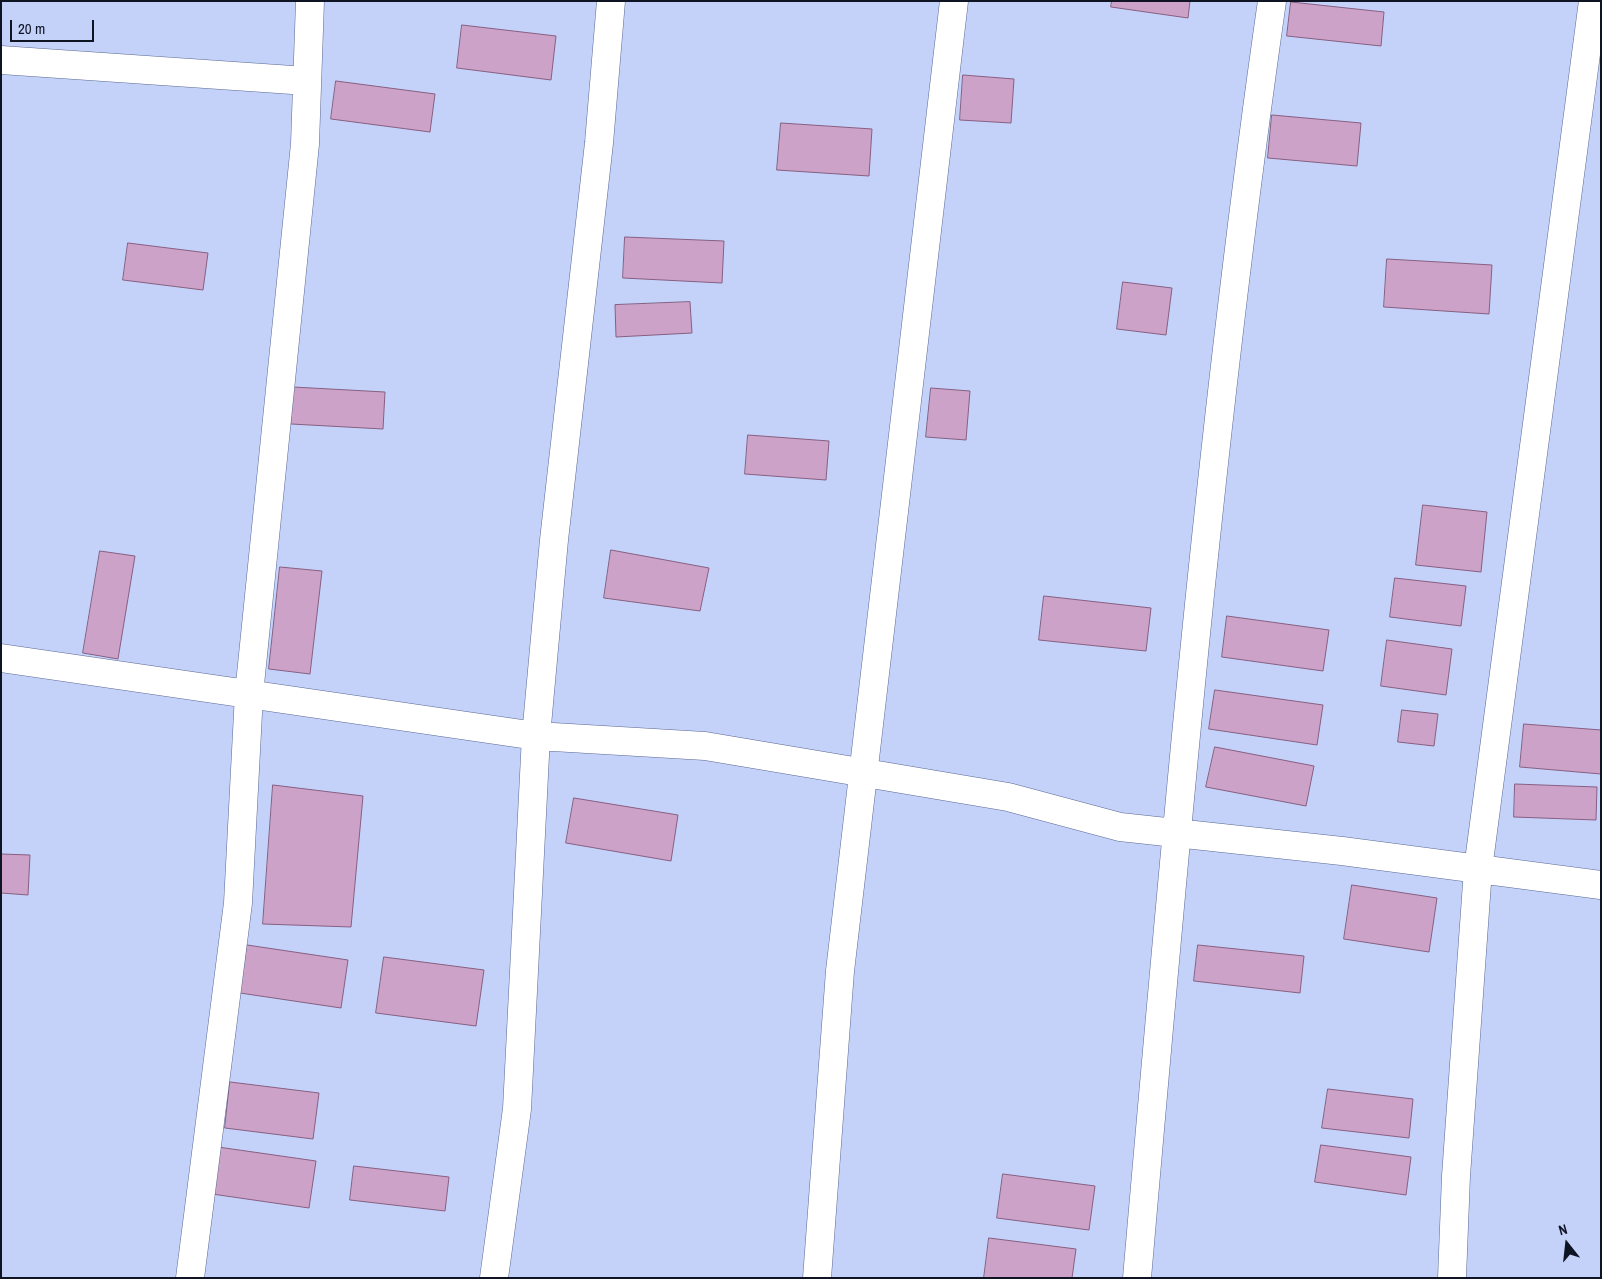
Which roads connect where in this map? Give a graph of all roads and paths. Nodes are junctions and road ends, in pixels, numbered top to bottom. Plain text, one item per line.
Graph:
1 (310, 1) edge
2 (611, 1) edge
3 (954, 1) edge
4 (1272, 1) edge
5 (1593, 1) edge
6 (1, 60) edge
7 (307, 81) junction
8 (1, 658) edge
9 (249, 694) junction
10 (536, 736) junction
11 (862, 771) junction
12 (1176, 834) junction
13 (1478, 869) junction
14 (1601, 885) edge
15 (190, 1278) edge
16 (494, 1278) edge
17 (817, 1278) edge
18 (1136, 1278) edge
19 (1452, 1278) edge

1 - 7 street
2 - 10 street
3 - 11 street
4 - 12 street
5 - 13 street
6 - 7 street
7 - 9 street
8 - 9 street
9 - 10 street
9 - 15 street
10 - 11 street
10 - 16 street
11 - 12 street
11 - 17 street
12 - 13 street
12 - 18 street
13 - 14 street
13 - 19 street

